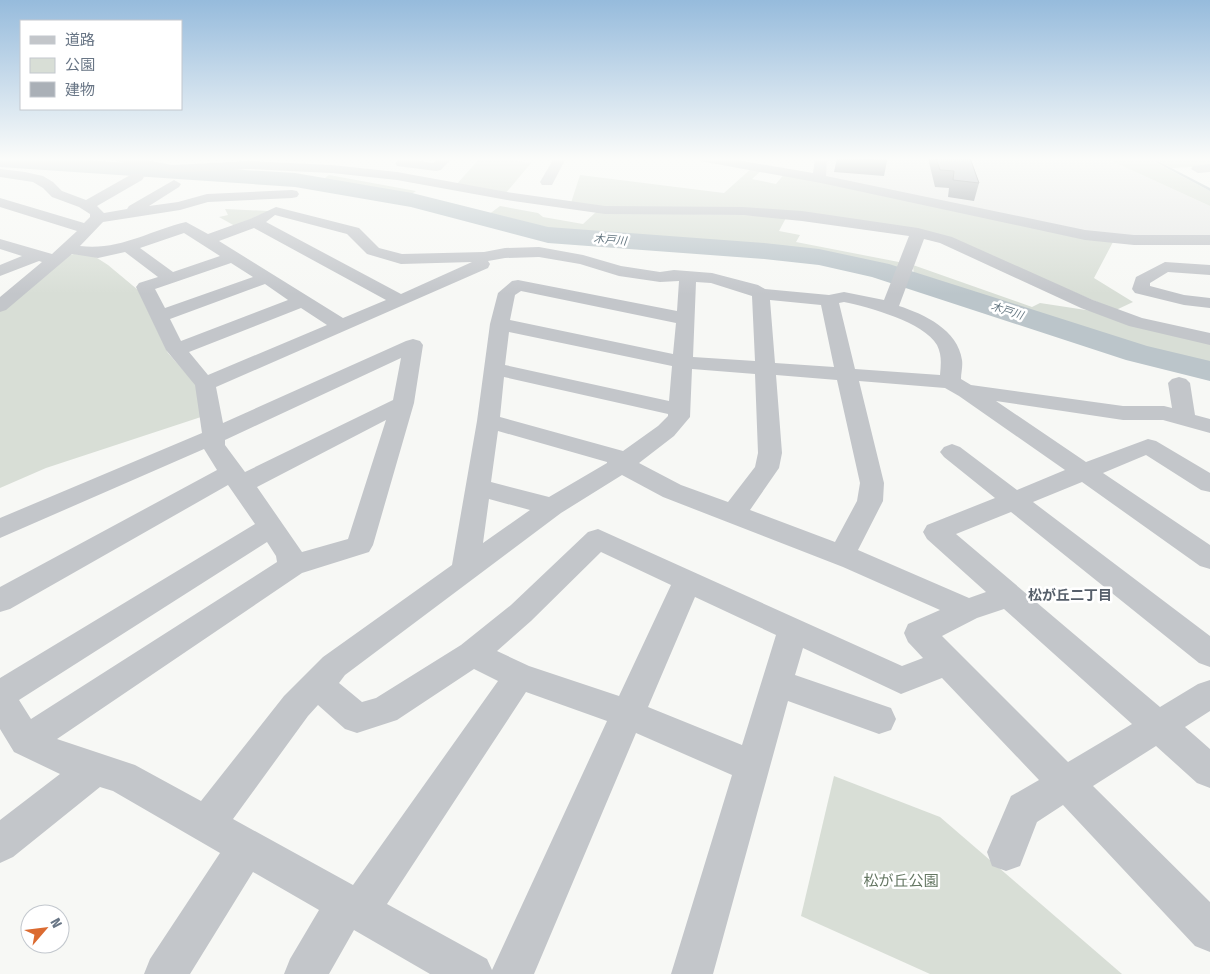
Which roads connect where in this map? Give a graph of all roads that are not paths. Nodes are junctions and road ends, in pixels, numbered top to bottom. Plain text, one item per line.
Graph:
1 (6, 203) edge
2 (83, 203) edge
3 (91, 203) edge
4 (144, 203) edge
5 (188, 203) edge
6 (285, 203) edge
7 (559, 203) edge
8 (936, 203) edge
9 (88, 205) junction
10 (276, 211) junction
11 (126, 215) junction
12 (255, 222) junction
13 (92, 224) junction
14 (328, 224) junction
15 (918, 233) junction
16 (285, 238) junction
17 (206, 240) junction
18 (1134, 240) junction
19 (1210, 240) edge
20 (0, 244) edge
21 (127, 246) junction
22 (347, 247) dead end
23 (68, 249) junction
24 (232, 257) junction
25 (45, 258) junction
26 (321, 258) junction
27 (401, 259) junction
28 (482, 264) dead end
29 (1165, 267) junction
30 (1210, 270) edge
31 (0, 271) edge
32 (358, 277) junction
33 (688, 277) junction
34 (171, 278) junction
35 (266, 278) junction
36 (761, 294) junction
37 (829, 300) junction
38 (302, 301) junction
39 (400, 301) junction
40 (892, 302) junction
41 (1210, 302) edge
42 (0, 306) edge
43 (160, 316) junction
44 (686, 319) junction
45 (500, 324) junction
46 (342, 326) junction
47 (1210, 339) edge
48 (176, 350) junction
49 (684, 362) junction
50 (764, 368) junction
51 (495, 369) junction
52 (845, 374) junction
53 (1179, 382) dead end
54 (205, 384) junction
55 (958, 387) junction
56 (402, 404) junction
57 (679, 410) junction
58 (1184, 418) junction
59 (488, 421) junction
60 (1210, 426) edge
61 (214, 436) junction
62 (952, 452) dead end
63 (622, 464) junction
64 (1085, 472) junction
65 (237, 479) junction
66 (1210, 484) edge
67 (477, 487) junction
68 (1014, 500) junction
69 (552, 507) junction
70 (733, 514) junction
71 (271, 527) junction
72 (0, 529) edge
73 (841, 556) junction
74 (1210, 559) edge
75 (292, 566) junction
76 (464, 570) junction
77 (687, 581) junction
78 (1010, 594) junction
79 (0, 601) edge
80 (968, 610) junction
81 (793, 629) junction
82 (472, 654) junction
83 (1210, 654) edge
84 (948, 662) junction
85 (518, 676) junction
86 (777, 683) junction
87 (317, 684) junction
88 (0, 694) edge
89 (1210, 694) edge
90 (0, 699) edge
91 (628, 714) junction
92 (878, 719) dead end
93 (1158, 725) junction
94 (26, 741) junction
95 (753, 767) junction
96 (96, 769) junction
97 (1210, 771) edge
98 (1067, 783) junction
99 (206, 825) junction
100 (0, 844) edge
101 (247, 848) junction
102 (1006, 852) dead end
103 (352, 907) junction
104 (1210, 931) edge
105 (449, 968) edge
106 (165, 974) edge
107 (305, 974) edge
108 (512, 974) edge
109 (692, 974) edge

1 - 13 street
2 - 9 street
3 - 9 street
4 - 11 street
5 - 11 street
6 - 10 street
7 - 15 street
8 - 18 street
9 - 13 street
10 - 12 street
10 - 14 street
11 - 13 street
12 - 16 street
12 - 17 street
13 - 23 street
14 - 16 street
14 - 27 street
15 - 40 street
15 - 47 street
16 - 26 street
17 - 21 street
17 - 24 street
18 - 19 street
18 - 29 street
20 - 25 street
21 - 23 street
21 - 34 street
22 - 26 street
23 - 25 street
24 - 34 street
24 - 35 street
25 - 31 street
25 - 42 street
26 - 32 street
27 - 32 street
27 - 33 street
28 - 39 street
29 - 30 street
29 - 41 street
32 - 39 street
33 - 36 street
33 - 44 street
34 - 43 street
35 - 38 street
35 - 43 street
36 - 37 street
36 - 50 street
37 - 40 street
37 - 52 street
38 - 46 street
38 - 48 street
39 - 46 street
40 - 55 street
43 - 48 street
44 - 45 street
44 - 49 street
45 - 49 street
45 - 51 street
46 - 54 street
48 - 54 street
49 - 50 street
49 - 57 street
50 - 52 street
50 - 70 street
51 - 57 street
51 - 59 street
52 - 55 street
52 - 73 street
53 - 58 street
54 - 61 street
55 - 58 street
55 - 64 street
56 - 61 street
56 - 65 street
56 - 75 street
57 - 63 street
58 - 60 street
59 - 63 street
59 - 67 street
61 - 65 street
61 - 72 street
62 - 68 street
63 - 69 street
63 - 70 street
64 - 66 street
64 - 68 street
64 - 74 street
65 - 71 street
65 - 79 street
67 - 69 street
67 - 76 street
68 - 78 street
68 - 83 street
69 - 76 street
70 - 73 street
71 - 75 street
71 - 88 street
73 - 80 street
75 - 94 street
76 - 87 street
77 - 81 street
77 - 82 street
77 - 91 street
78 - 80 street
78 - 93 street
80 - 84 street
81 - 84 street
81 - 86 street
82 - 85 street
82 - 87 street
84 - 98 street
85 - 91 street
85 - 103 street
86 - 92 street
86 - 95 street
87 - 99 street
89 - 93 street
90 - 94 street
91 - 95 street
91 - 108 street
93 - 97 street
93 - 98 street
94 - 96 street
95 - 109 street
96 - 99 street
96 - 100 street
98 - 102 street
98 - 104 street
99 - 101 street
101 - 103 street
101 - 106 street
103 - 105 street
103 - 107 street

